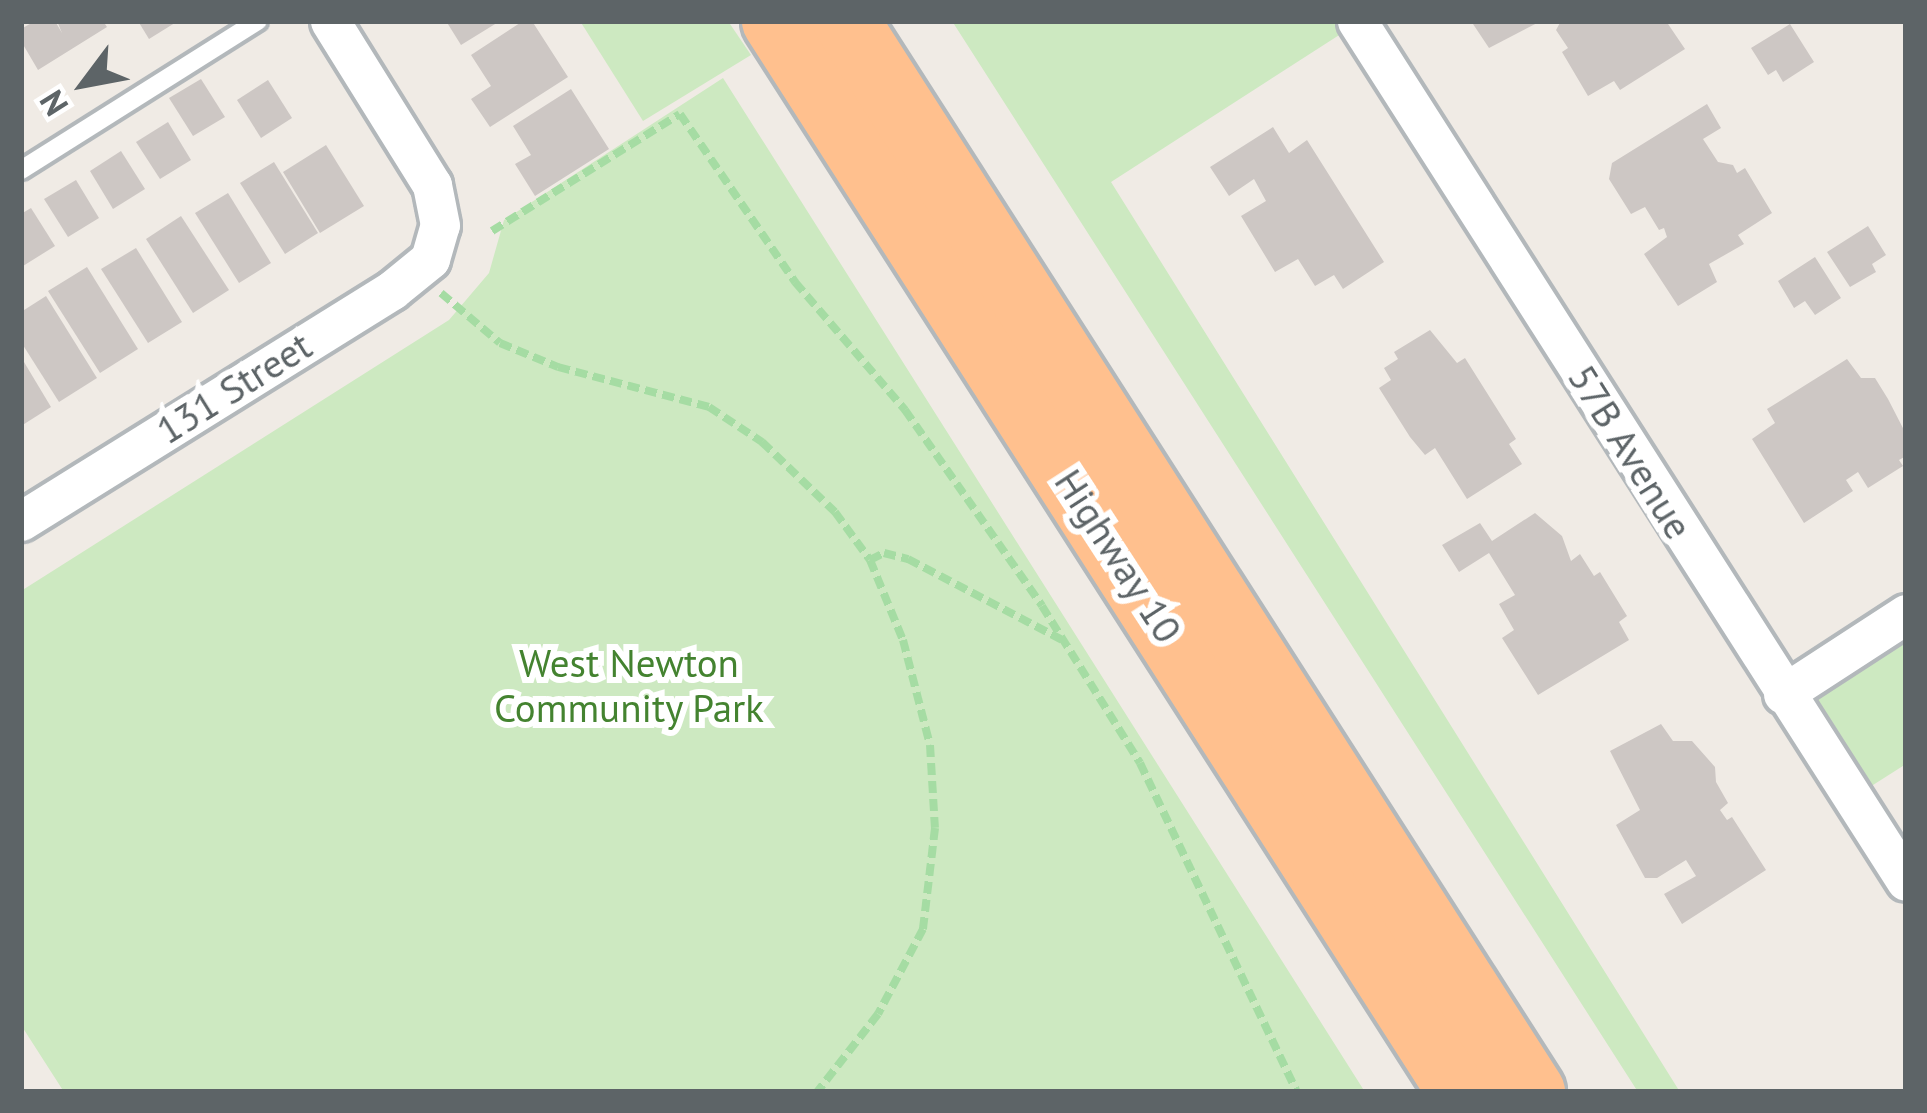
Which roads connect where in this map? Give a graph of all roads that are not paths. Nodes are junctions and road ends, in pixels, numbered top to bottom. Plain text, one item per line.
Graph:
1 (258, 21) edge
2 (330, 21) edge
3 (775, 21) edge
4 (846, 21) edge
5 (1357, 21) edge
6 (21, 170) edge
7 (21, 521) edge
8 (1906, 614) edge
9 (1783, 694) junction
10 (1906, 881) edge
11 (1461, 1092) edge
12 (1532, 1092) edge

1 - 6 lane
2 - 7 street, 131 Street
3 - 11 highway, Highway 10
4 - 12 highway, Highway 10
5 - 9 street, 57B Avenue
8 - 9 street
9 - 10 street, 57B Avenue

